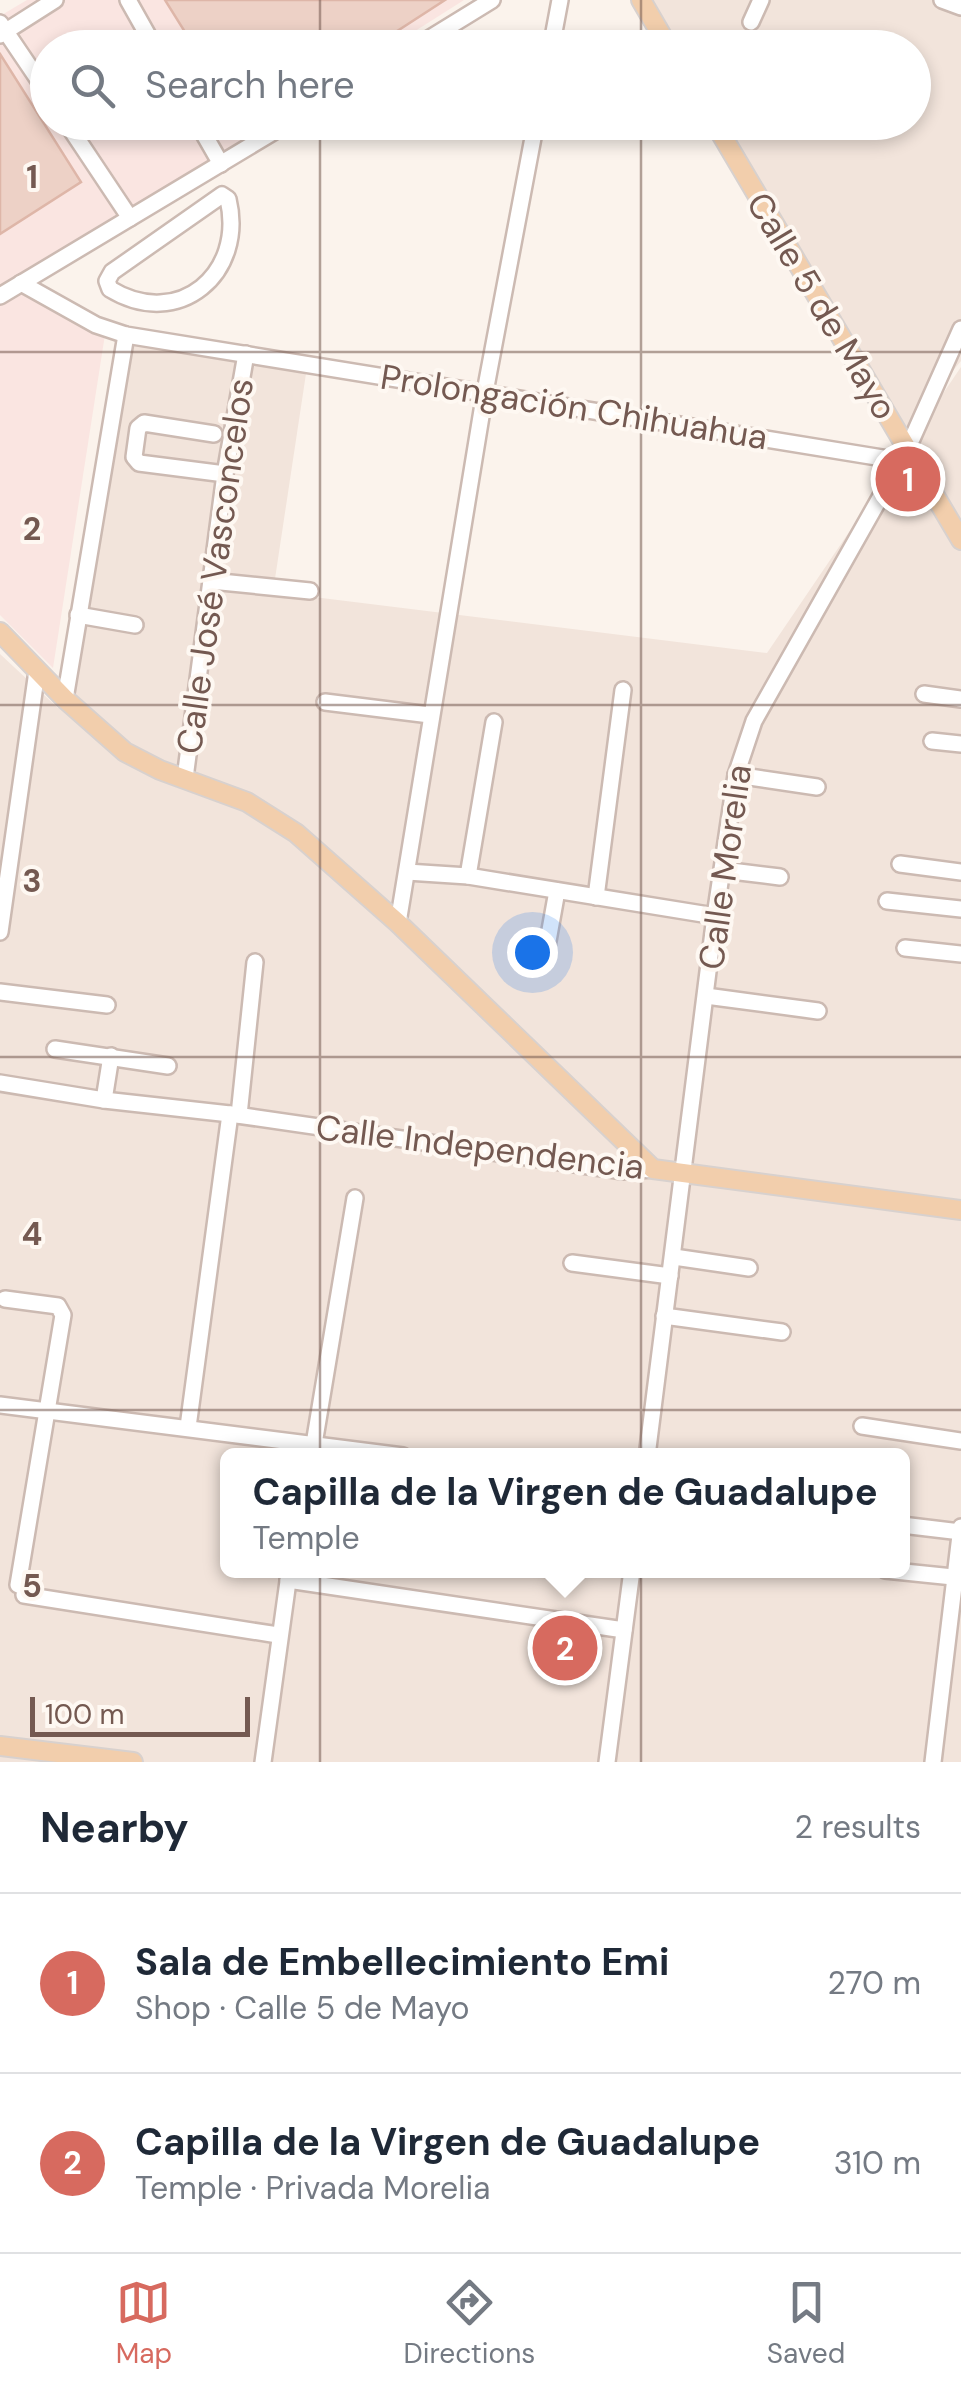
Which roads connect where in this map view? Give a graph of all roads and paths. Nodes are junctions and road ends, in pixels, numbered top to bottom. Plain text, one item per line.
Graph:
1 (56, 0) edge
2 (128, 0) edge
3 (492, 0) edge
4 (560, 0) edge
5 (642, 0) edge
6 (761, 0) edge
7 (942, 0) edge
8 (961, 7) edge
9 (751, 22) dead end
10 (2, 30) edge
11 (145, 30) edge
12 (443, 30) edge
13 (554, 30) edge
14 (660, 30) edge
15 (30, 69) edge
16 (77, 140) edge
17 (207, 140) edge
18 (260, 140) edge
19 (533, 140) edge
20 (724, 140) edge
21 (220, 164) junction
22 (127, 220) junction
23 (142, 252) junction
24 (21, 283) junction
25 (0, 296) edge
26 (961, 329) edge
27 (126, 335) junction
28 (246, 354) junction
29 (954, 360) edge
30 (485, 392) junction
31 (214, 434) dead end
32 (904, 456) junction
33 (225, 474) junction
34 (961, 540) edge
35 (211, 581) junction
36 (310, 591) dead end
37 (78, 616) junction
38 (135, 625) dead end
39 (0, 632) edge
40 (37, 671) junction
41 (623, 690) dead end
42 (924, 694) dead end
43 (64, 699) junction
44 (961, 700) edge
45 (325, 702) dead end
46 (430, 715) junction
47 (494, 722) dead end
48 (932, 740) dead end
49 (961, 744) edge
50 (736, 775) junction
51 (185, 778) junction
52 (817, 787) dead end
53 (900, 864) dead end
54 (722, 870) junction
55 (407, 872) junction
56 (961, 872) edge
57 (468, 876) junction
58 (780, 876) dead end
59 (557, 891) junction
60 (596, 898) junction
61 (887, 901) dead end
62 (961, 909) edge
63 (715, 916) junction
64 (398, 923) junction
65 (0, 932) edge
66 (905, 948) dead end
67 (546, 952) dead end
68 (961, 954) edge
69 (255, 962) dead end
70 (0, 992) edge
71 (706, 996) junction
72 (107, 1004) dead end
73 (818, 1011) dead end
74 (56, 1049) dead end
75 (111, 1056) junction
76 (168, 1066) dead end
77 (0, 1083) edge
78 (104, 1100) junction
79 (234, 1114) junction
80 (653, 1169) junction
81 (684, 1175) junction
82 (355, 1198) dead end
83 (961, 1210) edge
84 (674, 1257) junction
85 (572, 1263) dead end
86 (749, 1268) dead end
87 (670, 1276) junction
88 (6, 1298) dead end
89 (664, 1316) junction
90 (782, 1332) dead end
91 (0, 1405) edge
92 (46, 1411) junction
93 (862, 1426) dead end
94 (188, 1427) junction
95 (961, 1441) edge
96 (302, 1448) edge
97 (313, 1448) edge
98 (648, 1448) edge
99 (910, 1526) edge
100 (961, 1530) edge
101 (910, 1573) edge
102 (954, 1577) junction
103 (288, 1578) edge
104 (307, 1578) edge
105 (631, 1578) edge
106 (624, 1630) junction
107 (278, 1635) junction
108 (942, 1684) junction
109 (961, 1687) edge
110 (0, 1746) edge
111 (22, 1755) edge
112 (133, 1762) edge
113 (262, 1762) edge
114 (606, 1762) edge
115 (933, 1762) edge

1 - 10 street
2 - 11 street
3 - 12 street
4 - 13 street
5 - 14 main road
6 - 9 street
7 - 8 street
10 - 15 street
16 - 22 street
17 - 21 street
18 - 21 street
19 - 30 street
20 - 32 main road, Calle 5 de Mayo
21 - 22 street
22 - 23 street
22 - 24 street
23 - 23 street
24 - 25 street
24 - 27 street, Prolongación Chihuahua
26 - 29 street, Calle Morelia
27 - 28 street, Prolongación Chihuahua
27 - 37 street
28 - 30 street, Prolongación Chihuahua
28 - 33 street, Calle José Vasconcelos
29 - 32 street, Calle Morelia
30 - 32 street, Prolongación Chihuahua
30 - 46 street
31 - 33 street
32 - 34 main road, Calle 5 de Mayo
32 - 50 street, Calle Morelia
33 - 35 street, Calle José Vasconcelos
35 - 36 street
35 - 51 street, Calle José Vasconcelos
37 - 38 street
37 - 43 street
39 - 40 main road
40 - 43 main road
40 - 65 street
41 - 60 street
42 - 44 street
43 - 51 main road
45 - 46 street
46 - 55 street
47 - 57 street
48 - 49 street
50 - 52 street
50 - 54 street, Calle Morelia
51 - 64 main road
53 - 56 street
54 - 58 street
54 - 63 street, Calle Morelia
55 - 57 street
55 - 64 street
57 - 59 street
59 - 60 street
59 - 67 street
60 - 63 street
61 - 62 street
63 - 71 street, Calle Morelia
64 - 80 main road
66 - 68 street
69 - 79 street
70 - 72 street
71 - 73 street
71 - 81 street, Calle Morelia
74 - 75 street
75 - 76 street
75 - 78 street
77 - 78 street, Calle Independencia
78 - 79 street, Calle Independencia
79 - 80 street, Calle Independencia
79 - 94 street
80 - 81 main road, Calle Independencia
81 - 83 main road, Calle Independencia
81 - 84 street, Calle Morelia
82 - 97 street
84 - 86 street
84 - 87 street, Calle Morelia
85 - 87 street
87 - 89 street, Calle Morelia
88 - 92 street
89 - 90 street
89 - 98 street, Calle Morelia
91 - 92 street
92 - 94 street
92 - 107 street
93 - 95 street
94 - 96 street
99 - 100 street
100 - 102 street
101 - 102 street
102 - 108 street
103 - 107 street
104 - 106 street
105 - 106 street
106 - 114 street
107 - 113 street
108 - 109 street
108 - 115 street
110 - 111 main road
111 - 112 main road

